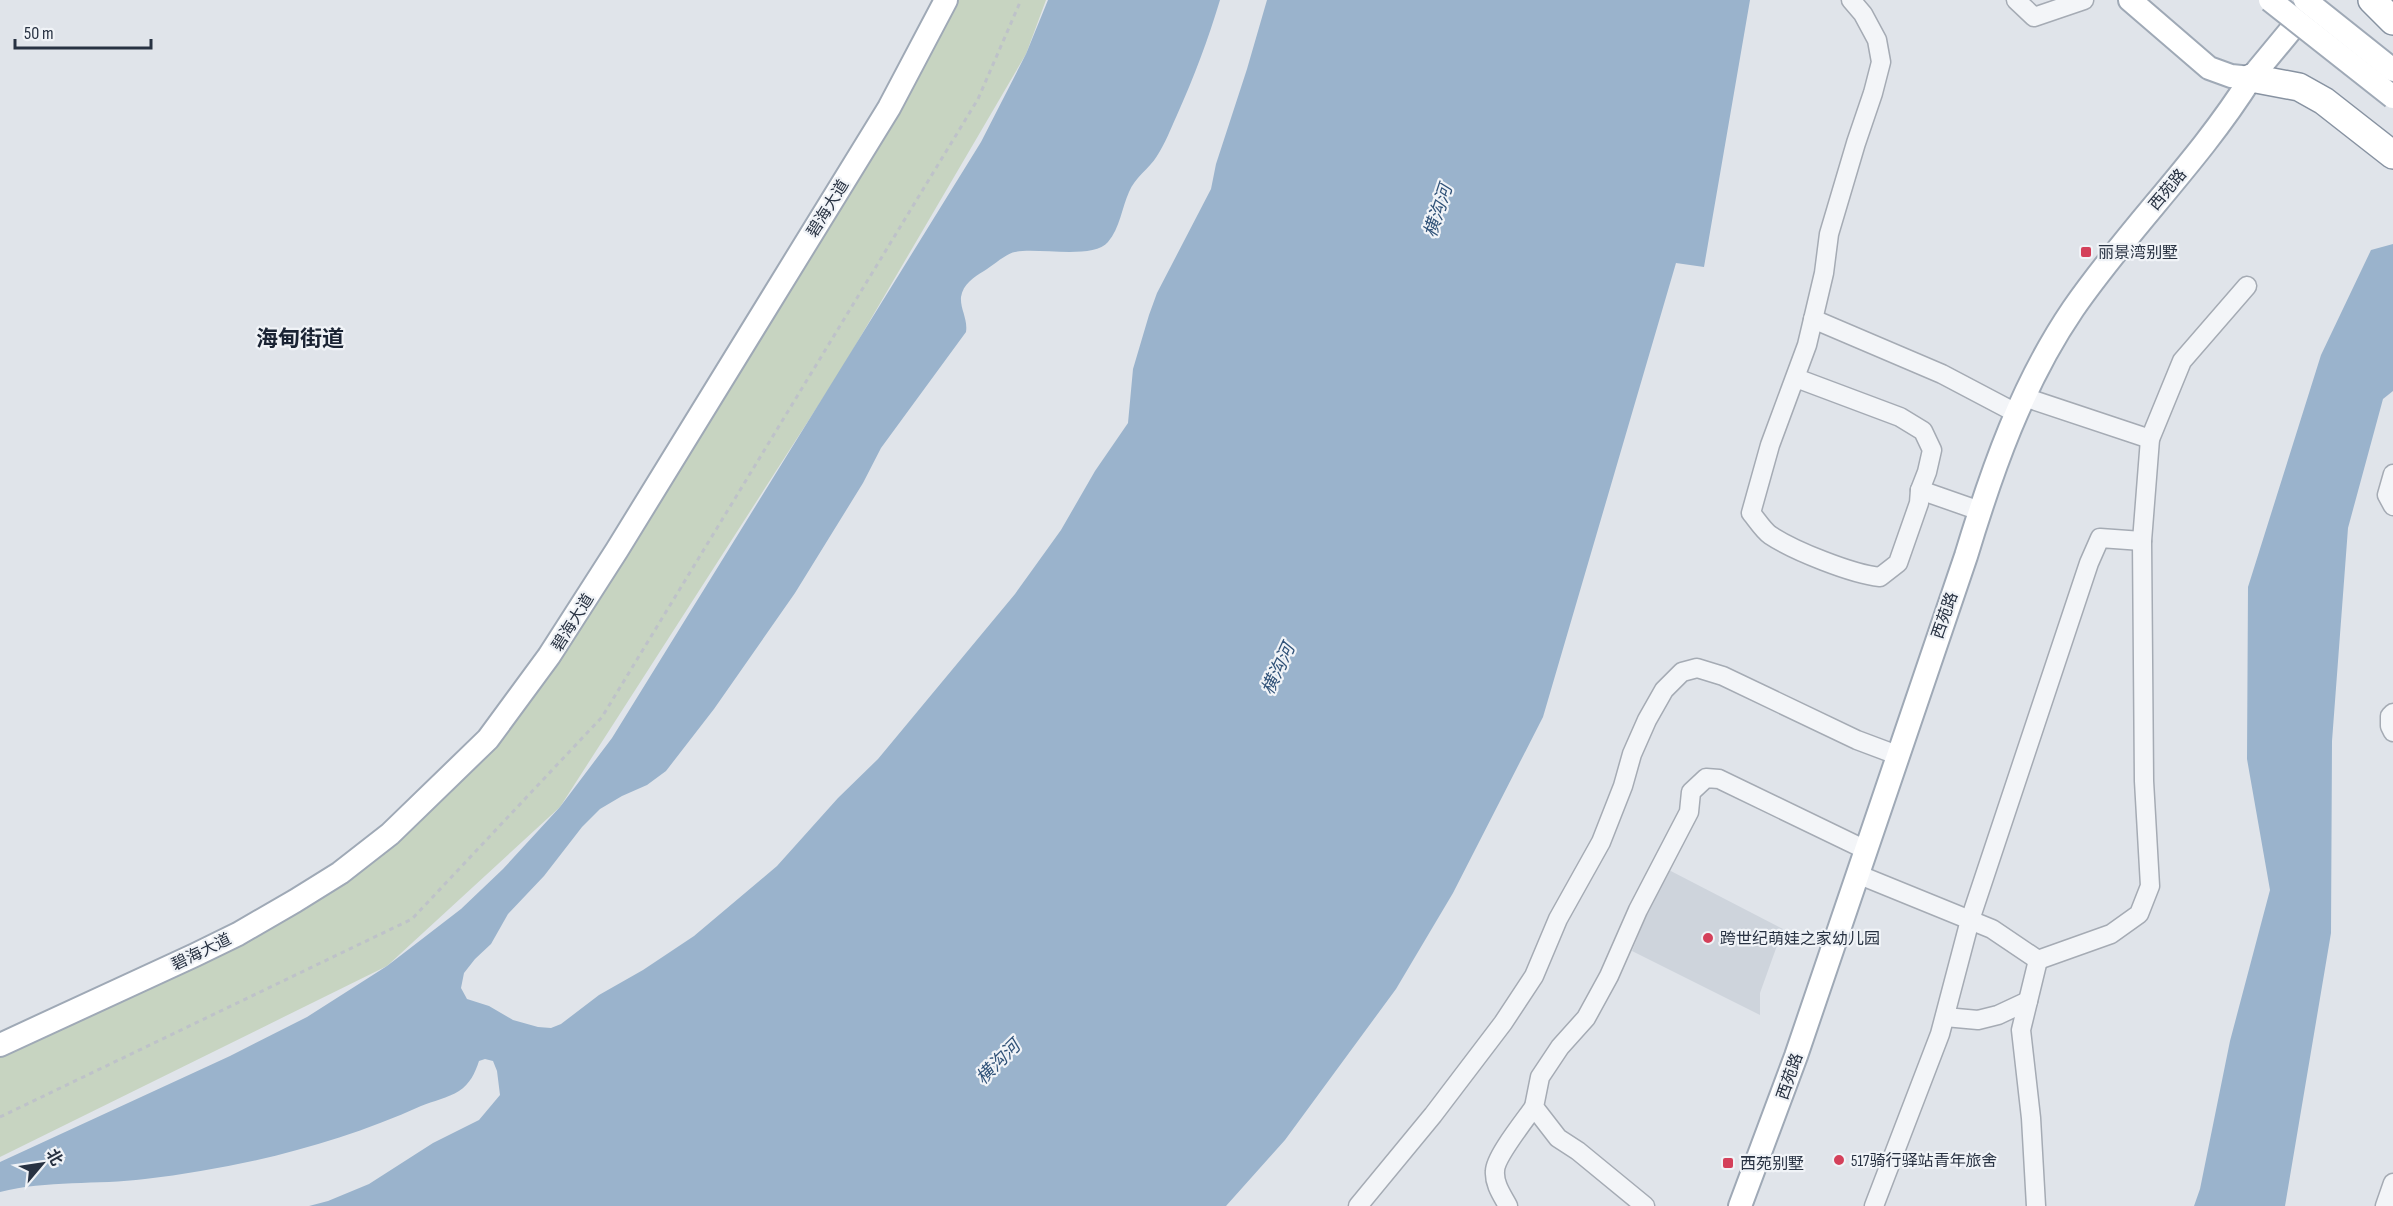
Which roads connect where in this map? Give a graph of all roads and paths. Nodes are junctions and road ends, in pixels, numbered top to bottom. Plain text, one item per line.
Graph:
1 (934, 0) edge
2 (946, 0) edge
3 (1851, 0) edge
4 (2016, 0) edge
5 (2084, 0) edge
6 (2130, 0) edge
7 (2270, 0) edge
8 (2305, 0) edge
9 (2315, 0) edge
10 (2372, 0) edge
11 (2393, 21) edge
12 (2393, 70) edge
13 (2251, 78) junction
14 (2393, 97) edge
15 (2393, 155) edge
16 (2247, 286) dead end
17 (1813, 318) junction
18 (1796, 378) junction
19 (2020, 405) junction
20 (2150, 439) junction
21 (2393, 474) edge
22 (1920, 490) junction
23 (2393, 506) edge
24 (1980, 510) junction
25 (2142, 541) junction
26 (2393, 713) edge
27 (2393, 732) edge
28 (1896, 755) junction
29 (1866, 850) junction
30 (1857, 874) junction
31 (1970, 920) junction
32 (2038, 960) junction
33 (2028, 1001) junction
34 (1945, 1017) junction
35 (0, 1034) edge
36 (0, 1045) edge
37 (1533, 1107) junction
38 (2393, 1184) edge
39 (1358, 1206) edge
40 (1508, 1206) edge
41 (1645, 1206) edge
42 (1740, 1206) edge
43 (1874, 1206) edge
44 (2036, 1206) edge
45 (2385, 1206) edge

1 - 35 main road, 碧海大道
2 - 36 main road, 碧海大道
3 - 17 street
4 - 5 street
6 - 13 main road
7 - 14 main road, bridge
8 - 12 main road, bridge
9 - 13 main road, 西苑路
10 - 11 highway
13 - 15 highway
13 - 19 main road, 西苑路
16 - 20 street
17 - 18 street
17 - 19 street
18 - 22 street
18 - 22 street
19 - 20 street
19 - 24 main road, 西苑路
20 - 25 street
21 - 23 street
22 - 24 street
24 - 28 main road, 西苑路
25 - 31 street
25 - 32 street
26 - 27 street
28 - 29 main road, 西苑路
28 - 39 street
29 - 30 main road, 西苑路
29 - 37 street
30 - 31 street
30 - 42 main road, 西苑路
31 - 32 street
31 - 34 street
32 - 33 street
33 - 34 street
33 - 44 street
34 - 43 street
37 - 40 street
37 - 41 street
38 - 45 street

